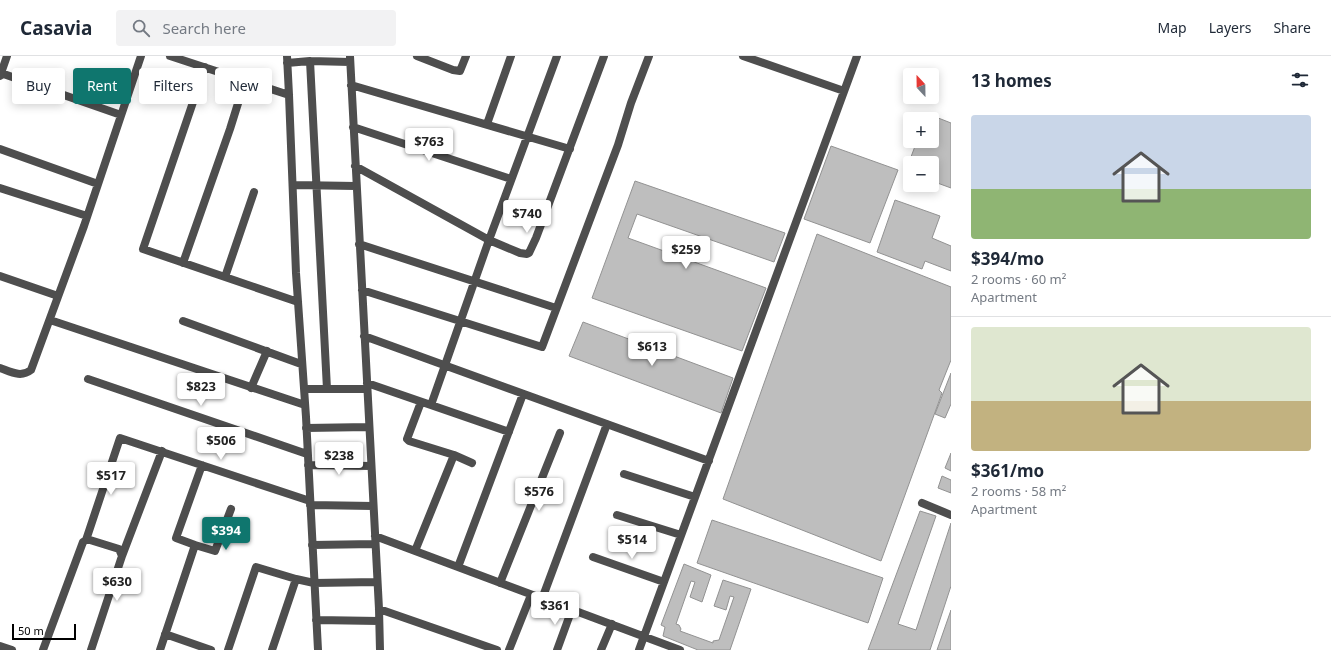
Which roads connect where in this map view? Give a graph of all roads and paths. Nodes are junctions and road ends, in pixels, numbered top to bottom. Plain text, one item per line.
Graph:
1 (7, 56) edge
2 (141, 56) edge
3 (170, 56) edge
4 (420, 56) edge
5 (466, 56) edge
6 (511, 56) edge
7 (557, 56) edge
8 (604, 56) edge
9 (649, 56) edge
10 (743, 56) edge
11 (857, 56) edge
12 (287, 59) edge
13 (350, 59) edge
14 (310, 61) junction
15 (205, 67) junction
16 (215, 70) edge
17 (1, 74) edge
18 (351, 85) junction
19 (272, 90) edge
20 (844, 91) junction
21 (289, 95) junction
22 (238, 104) edge
23 (121, 115) junction
24 (487, 124) junction
25 (353, 127) junction
26 (527, 136) junction
27 (0, 149) edge
28 (570, 149) junction
29 (355, 166) junction
30 (511, 179) junction
31 (98, 184) junction
32 (293, 184) junction
33 (318, 186) junction
34 (356, 186) junction
35 (0, 188) edge
36 (254, 192) dead end
37 (87, 216) junction
38 (489, 240) junction
39 (360, 244) junction
40 (183, 263) junction
41 (0, 276) edge
42 (224, 277) junction
43 (475, 281) junction
44 (362, 290) junction
45 (58, 296) junction
46 (298, 302) junction
47 (556, 308) junction
48 (50, 320) junction
49 (183, 321) dead end
50 (461, 322) junction
51 (364, 336) junction
52 (267, 351) junction
53 (301, 364) junction
54 (444, 365) junction
55 (0, 368) edge
56 (88, 379) dead end
57 (367, 386) junction
58 (251, 388) junction
59 (304, 389) junction
60 (327, 389) junction
61 (523, 394) junction
62 (421, 402) junction
63 (431, 405) junction
64 (305, 406) junction
65 (608, 424) junction
66 (369, 427) junction
67 (306, 428) junction
68 (509, 432) junction
69 (560, 433) dead end
70 (162, 451) junction
71 (307, 454) junction
72 (454, 455) junction
73 (709, 461) junction
74 (472, 463) dead end
75 (202, 465) junction
76 (308, 465) junction
77 (371, 466) junction
78 (624, 474) dead end
79 (695, 497) junction
80 (310, 503) junction
81 (922, 503) dead end
82 (373, 506) junction
83 (231, 509) dead end
84 (616, 515) dead end
85 (951, 515) edge
86 (681, 535) junction
87 (86, 540) junction
88 (375, 540) junction
89 (194, 545) junction
90 (312, 545) junction
91 (415, 551) junction
92 (122, 556) junction
93 (593, 557) dead end
94 (458, 567) junction
95 (296, 579) junction
96 (377, 582) junction
97 (664, 582) junction
98 (314, 583) junction
99 (500, 583) junction
100 (531, 595) junction
101 (542, 598) junction
102 (379, 609) junction
103 (572, 610) junction
104 (316, 620) junction
105 (379, 621) junction
106 (612, 624) junction
107 (165, 634) junction
108 (644, 636) junction
109 (0, 646) edge
110 (12, 650) edge
111 (43, 650) edge
112 (91, 650) edge
113 (160, 650) edge
114 (211, 650) edge
115 (228, 650) edge
116 (272, 650) edge
117 (318, 650) edge
118 (380, 650) edge
119 (497, 650) edge
120 (509, 650) edge
121 (557, 650) edge
122 (601, 650) edge
123 (639, 650) edge
124 (680, 650) edge

1 - 17 street
2 - 23 street
3 - 15 street
4 - 5 street
6 - 24 street
7 - 26 street
8 - 28 street
9 - 47 street
10 - 20 street
11 - 20 street
12 - 14 street
12 - 21 street
13 - 14 street
13 - 18 street
14 - 33 street
15 - 16 street
15 - 40 street
17 - 23 street
18 - 24 street
18 - 25 street
19 - 21 street
20 - 73 street
21 - 32 street
22 - 40 street
23 - 31 street
24 - 26 street
25 - 29 street
25 - 30 street
26 - 28 street
26 - 30 street
27 - 31 street
28 - 38 street
29 - 34 street
29 - 38 street
30 - 38 street
31 - 37 street
32 - 33 street
32 - 46 street
33 - 34 street
33 - 60 street
34 - 39 street
35 - 37 street
36 - 42 street
37 - 45 street
38 - 43 street
39 - 43 street
39 - 44 street
40 - 42 street
41 - 45 street
42 - 46 street
43 - 47 street
43 - 50 street
44 - 50 street
44 - 51 street
45 - 48 street
46 - 53 street
47 - 50 street
48 - 55 street
48 - 58 street
49 - 52 street
50 - 54 street
51 - 54 street
51 - 57 street
52 - 53 street
52 - 58 street
53 - 59 street
54 - 61 street
54 - 63 street
56 - 71 street
57 - 60 street
57 - 62 street
57 - 66 street
58 - 64 street
59 - 60 street
59 - 64 street
61 - 65 street
61 - 68 street
62 - 63 street
62 - 72 street
63 - 68 street
64 - 67 street
65 - 73 street
65 - 101 street
66 - 67 street
66 - 77 street
67 - 71 street
68 - 94 street
69 - 99 street
70 - 75 street
70 - 87 street
70 - 92 street
71 - 76 street
72 - 74 street
72 - 91 street
73 - 79 street
75 - 80 street
75 - 89 street
76 - 77 street
76 - 80 street
77 - 82 street
78 - 79 street
79 - 86 street
80 - 82 street
80 - 90 street
81 - 85 street
82 - 88 street
83 - 89 street
84 - 86 street
86 - 97 street
87 - 92 street
87 - 111 street
88 - 90 street
88 - 91 street
88 - 96 street
89 - 107 street
90 - 98 street
91 - 94 street
92 - 112 street
93 - 97 street
94 - 99 street
95 - 98 street
95 - 115 street
95 - 116 street
96 - 98 street
96 - 102 street
97 - 108 street
98 - 104 street
99 - 100 street
100 - 101 street
100 - 120 street
101 - 103 street
102 - 105 street
102 - 119 street
103 - 106 street
103 - 121 street
104 - 105 street
104 - 117 street
105 - 118 street
106 - 108 street
106 - 122 street
107 - 113 street
107 - 114 street
108 - 123 street
108 - 124 street
109 - 110 street

